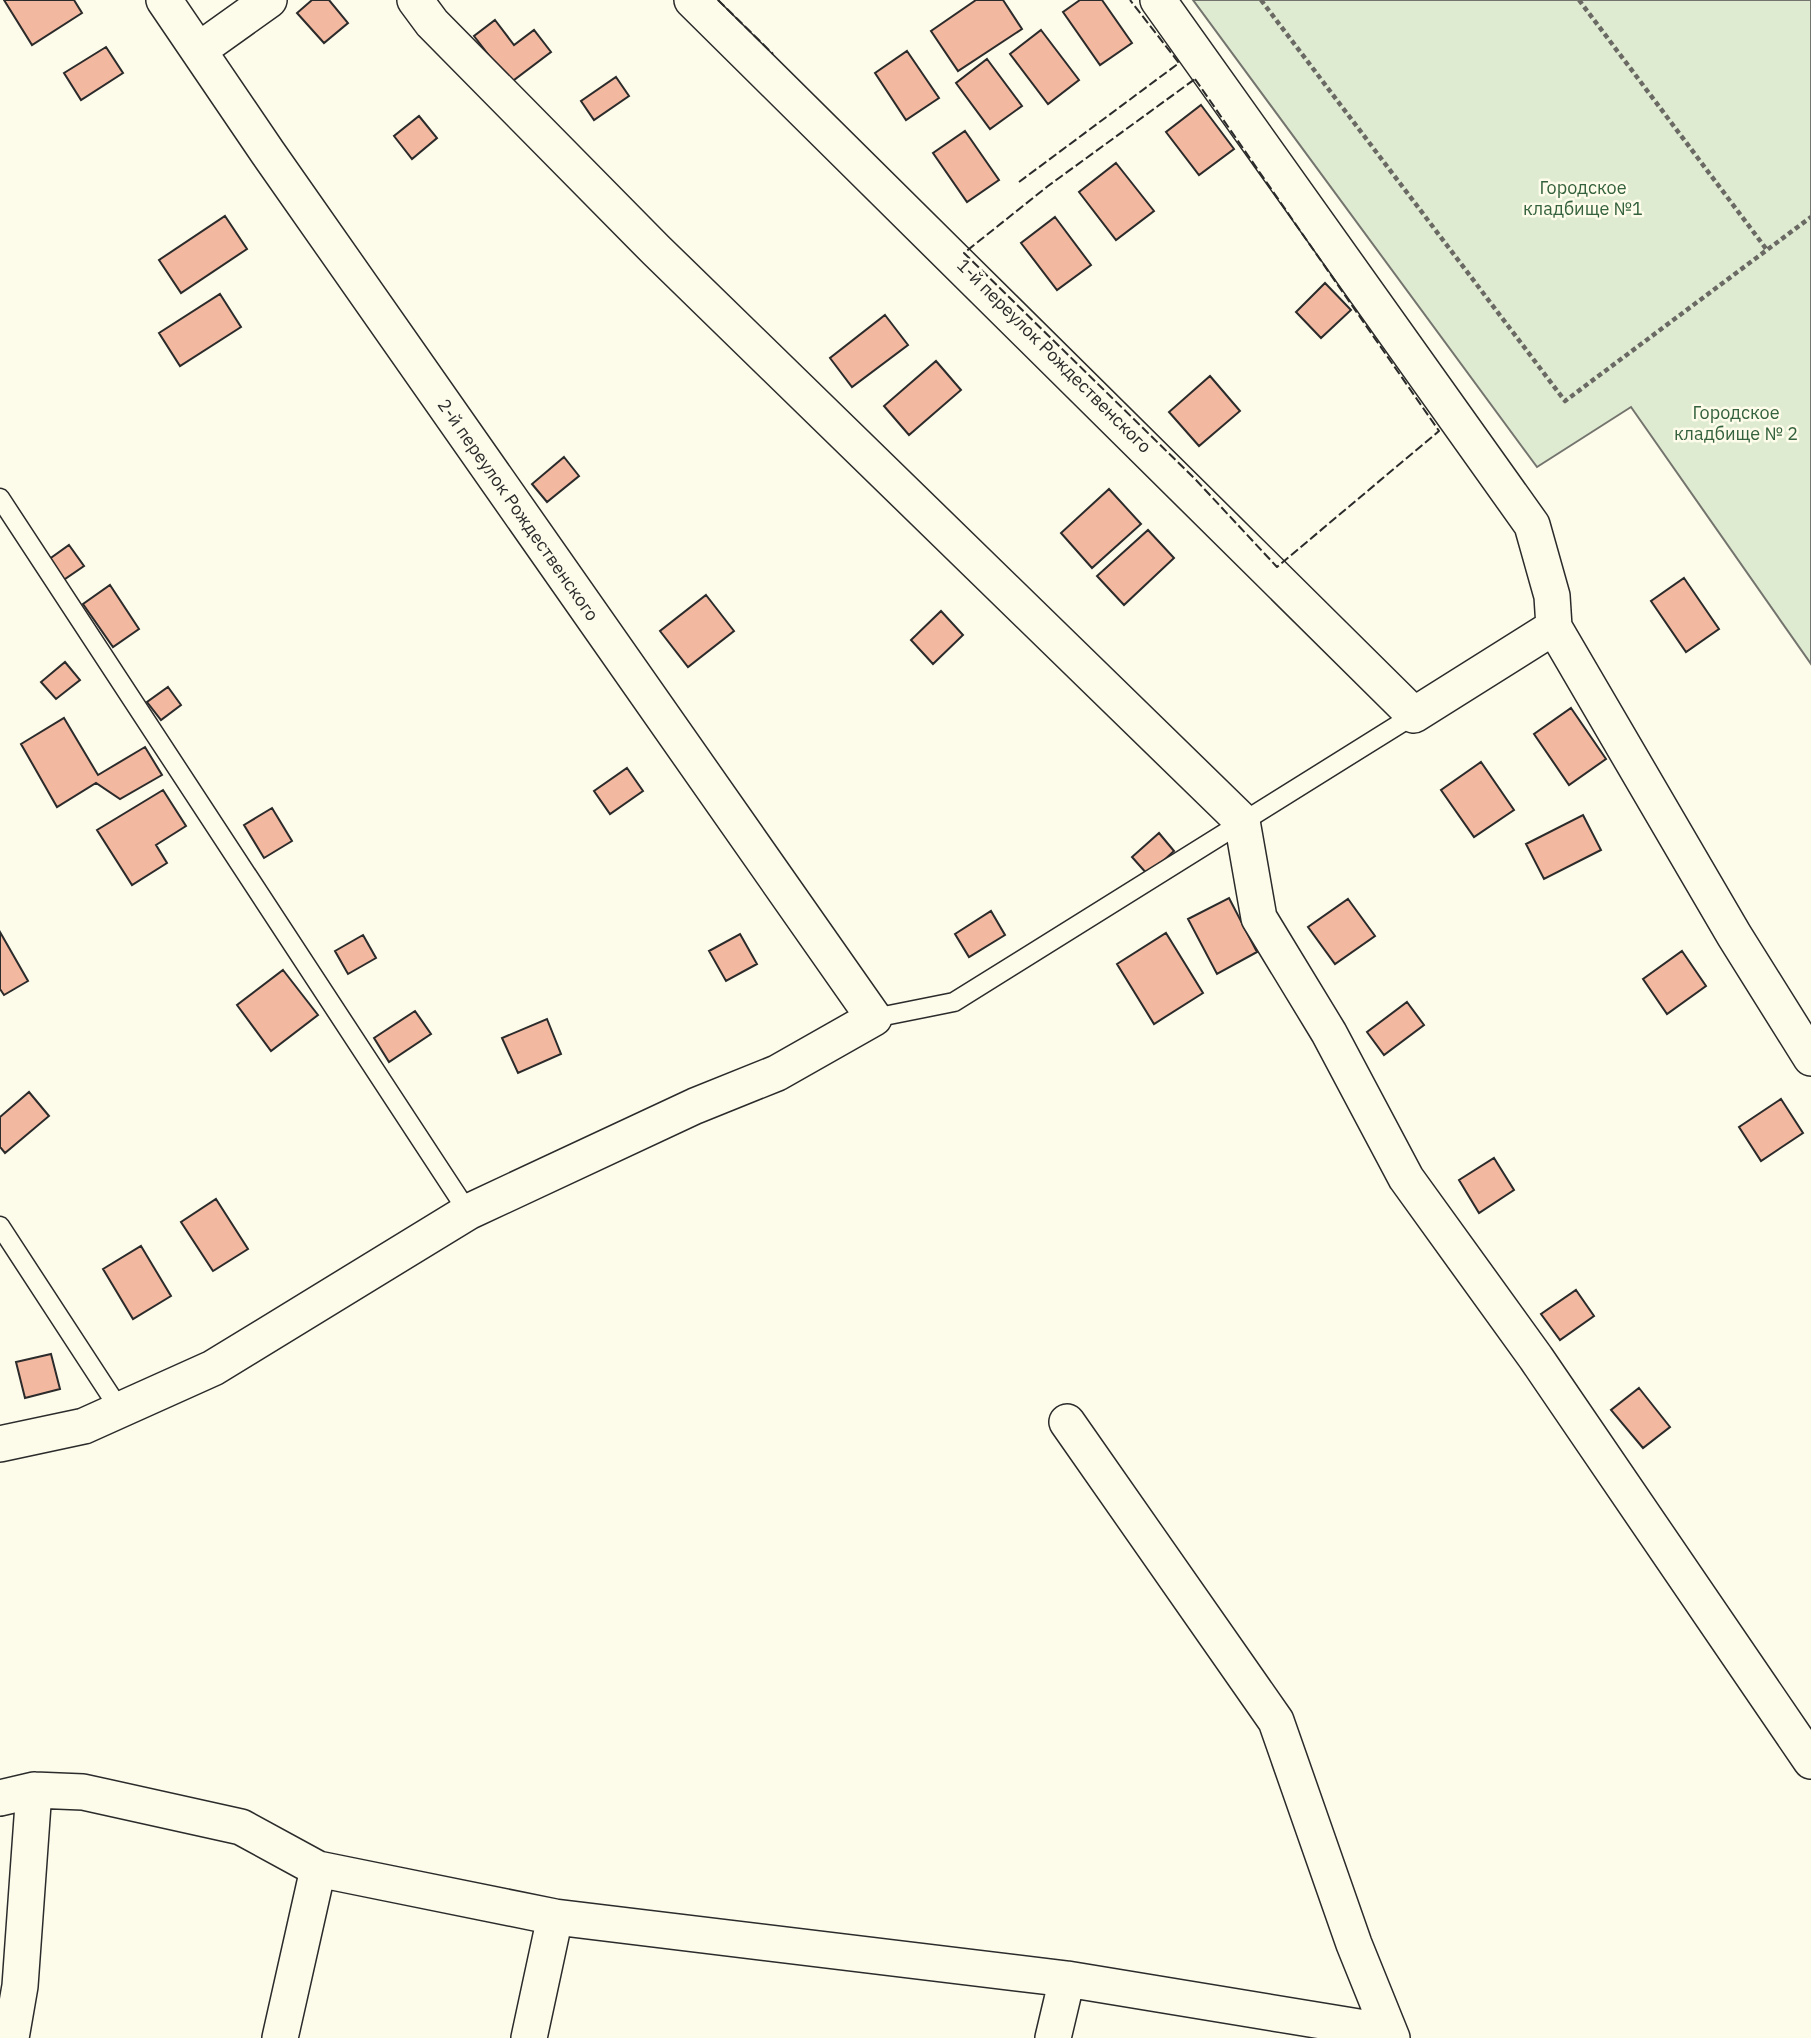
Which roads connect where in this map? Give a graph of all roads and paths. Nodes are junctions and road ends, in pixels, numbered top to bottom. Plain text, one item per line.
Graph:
1 (164, 0) edge
2 (269, 0) edge
3 (415, 0) edge
4 (692, 0) edge
5 (1158, 0) edge
6 (1261, 0) edge
7 (1580, 0) edge
8 (199, 50) junction
9 (1811, 217) edge
10 (1767, 250) junction
11 (0, 498) edge
12 (1554, 627) junction
13 (1415, 715) junction
14 (1242, 821) junction
15 (874, 1018) junction
16 (1811, 1058) edge
17 (468, 1212) junction
18 (0, 1226) edge
19 (120, 1410) junction
20 (1067, 1422) dead end
21 (0, 1444) edge
22 (1811, 1761) edge
23 (34, 1790) junction
24 (0, 1798) edge
25 (318, 1869) junction
26 (555, 1917) junction
27 (1067, 1979) junction
28 (1391, 2035) edge
29 (11, 2038) edge
30 (280, 2038) edge
31 (529, 2038) edge
32 (1054, 2038) edge

1 - 8 street, 2-й переулок Рождественского
2 - 8 street
3 - 14 street
4 - 13 street, 1-й переулок Рождественского
5 - 12 street
6 - 10 path
7 - 10 path
8 - 15 street, 2-й переулок Рождественского
9 - 10 path
11 - 17 lane
12 - 13 street
12 - 16 street
13 - 14 lane
14 - 15 lane
14 - 22 street
15 - 17 street
17 - 19 street
18 - 19 lane
19 - 21 street
20 - 28 street
23 - 24 street
23 - 25 street
23 - 29 street
25 - 26 street
25 - 30 street
26 - 27 street
26 - 31 street
27 - 28 street
27 - 32 street

